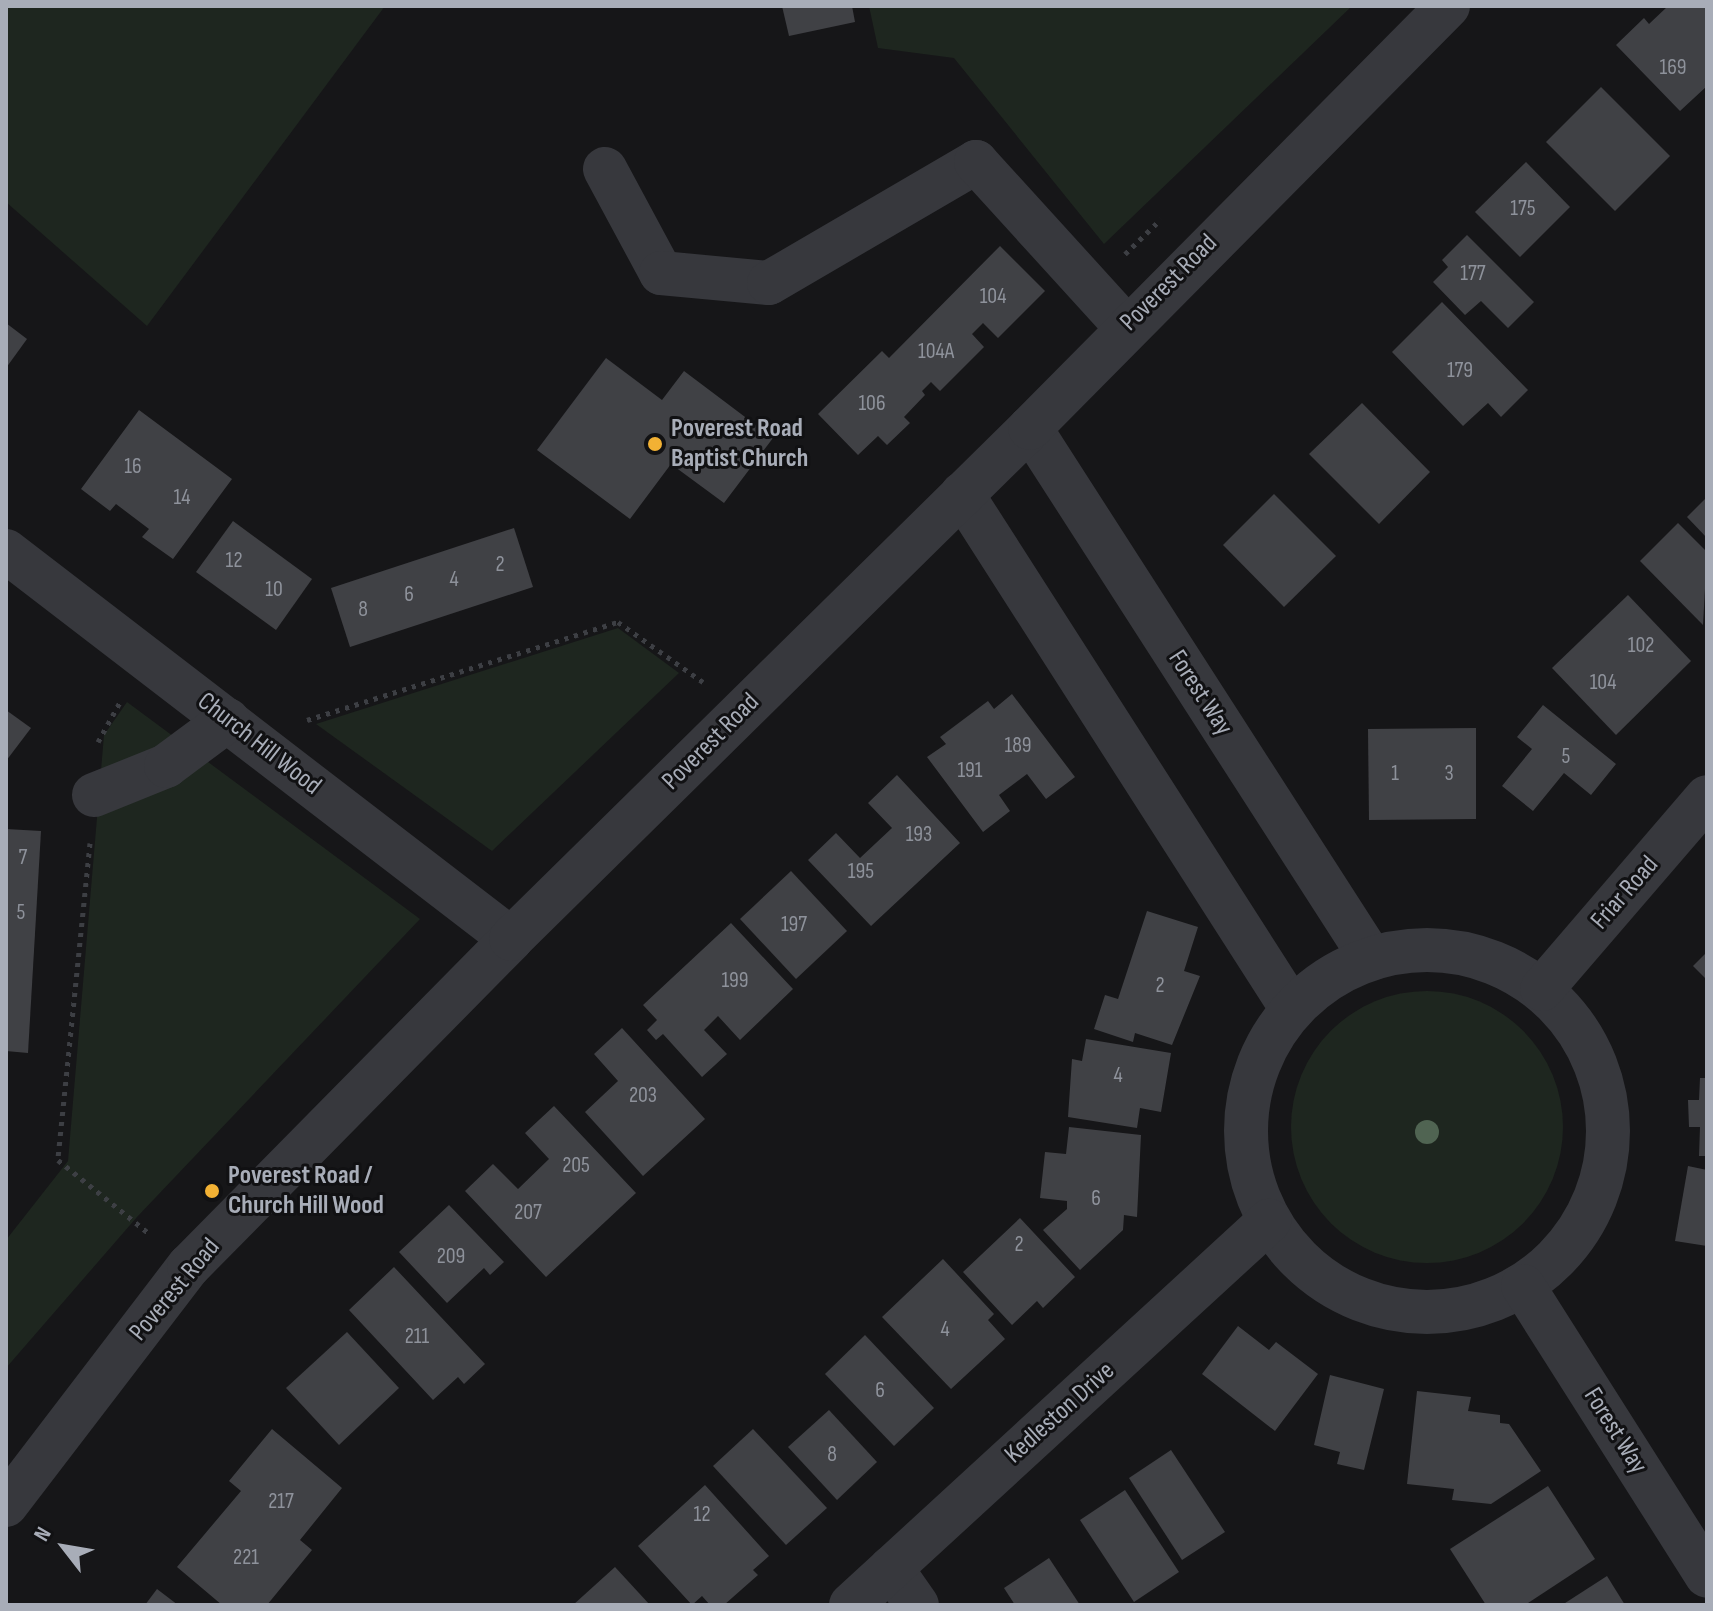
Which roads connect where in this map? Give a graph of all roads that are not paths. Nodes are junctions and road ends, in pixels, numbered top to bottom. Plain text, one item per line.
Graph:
1 (1448, 6) edge
2 (605, 169) dead end
3 (1125, 326) junction
4 (1030, 428) junction
5 (962, 494) junction
6 (6, 551) edge
7 (240, 728) junction
8 (94, 795) road end
9 (1707, 797) edge
10 (511, 939) junction
11 (1371, 958) junction
12 (1542, 989) junction
13 (1292, 1009) junction
14 (1269, 1221) junction
15 (1523, 1286) junction
16 (6, 1505) edge
17 (891, 1568) junction
18 (1707, 1576) edge
19 (851, 1605) edge
20 (917, 1605) edge

1 - 3 street, Poverest Road
2 - 3 street
3 - 4 street, Poverest Road
4 - 5 street, Poverest Road
4 - 11 street, Forest Way
5 - 10 street, Poverest Road
5 - 13 street
6 - 7 street, Church Hill Wood
7 - 8 street
7 - 10 street, Church Hill Wood
9 - 12 street, Friar Road
10 - 16 street, Poverest Road
11 - 12 street
11 - 13 street
12 - 15 street
13 - 14 street
14 - 15 street
14 - 17 street, Kedleston Drive
15 - 18 street, Forest Way
17 - 19 street, Kedleston Drive
17 - 20 street

